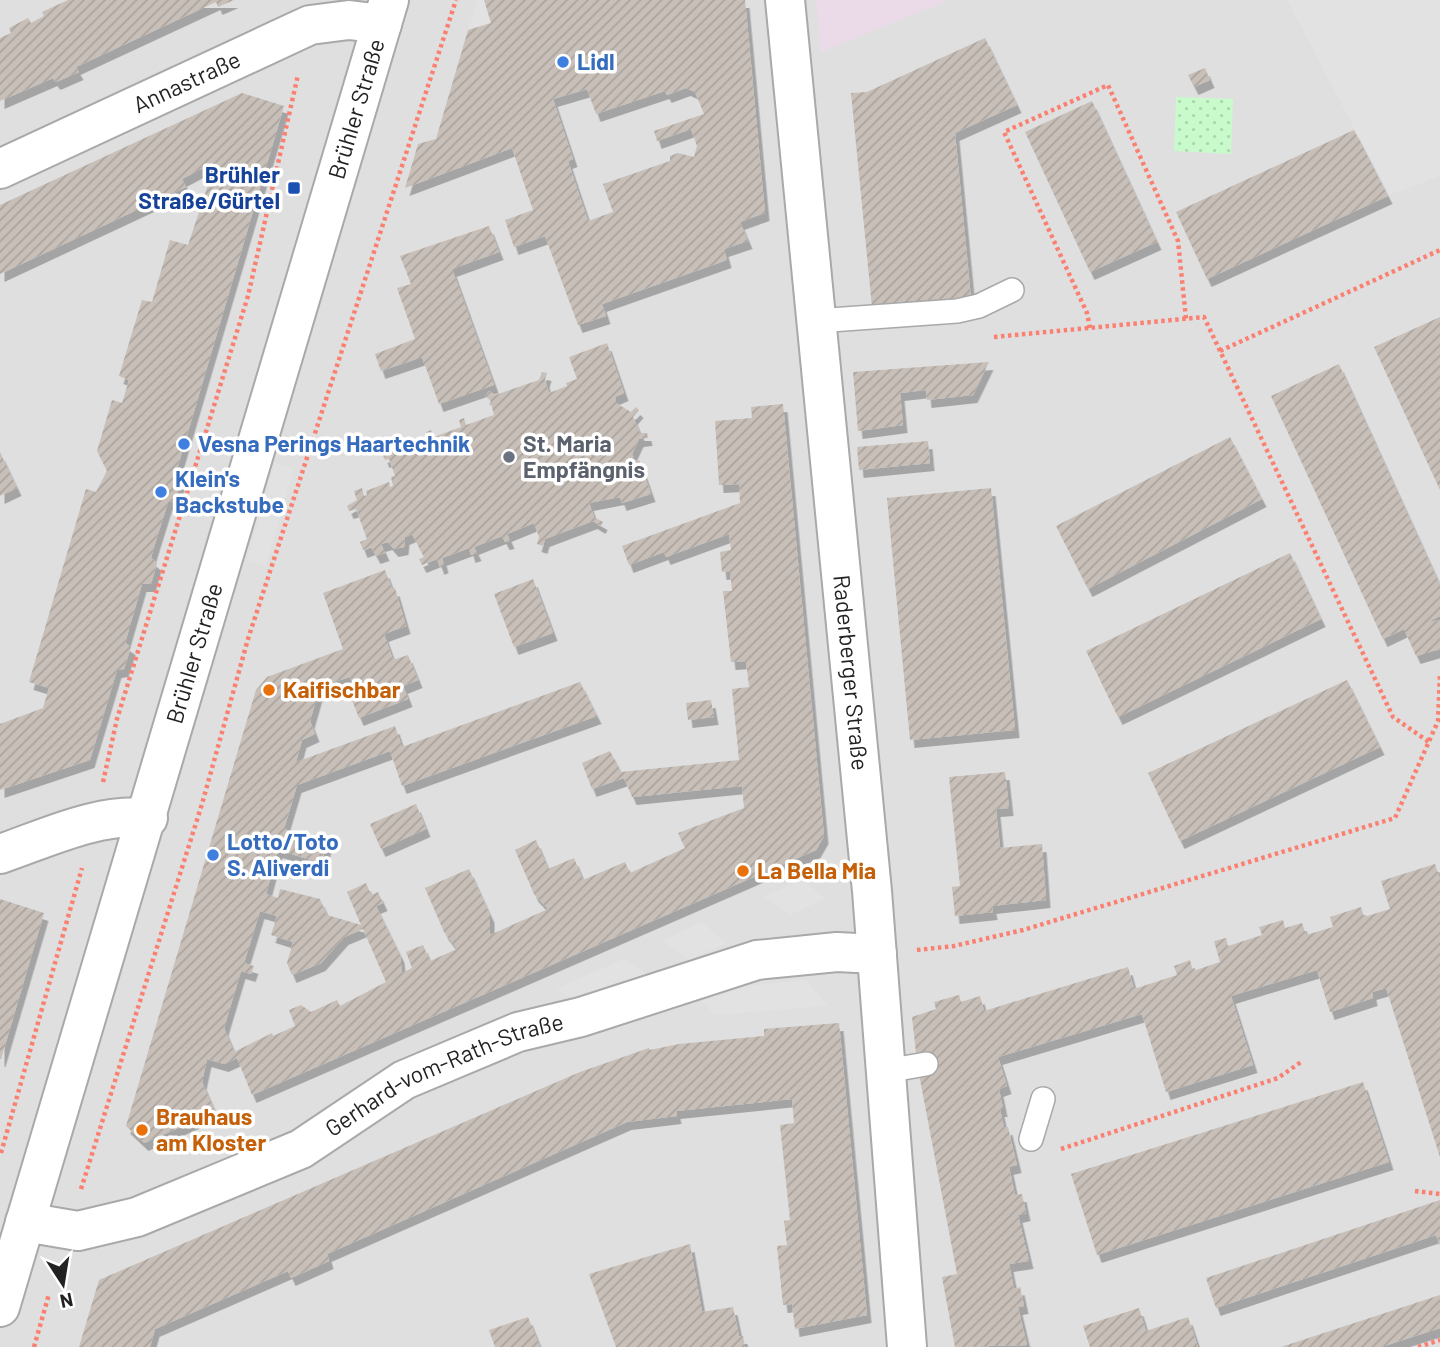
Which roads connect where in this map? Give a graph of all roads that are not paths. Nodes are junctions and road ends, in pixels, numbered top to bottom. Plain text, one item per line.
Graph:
1 (785, 0) edge
2 (385, 12) edge
3 (0, 169) edge
4 (1012, 290) dead end
5 (816, 321) junction
6 (148, 818) junction
7 (0, 854) edge
8 (877, 954) junction
9 (926, 1064) dead end
10 (886, 1071) junction
11 (1043, 1099) dead end
12 (1031, 1139) dead end
13 (25, 1222) junction
14 (0, 1307) edge
15 (907, 1347) edge

1 - 5 street, Raderberger Straße
2 - 3 street, Annastraße
2 - 6 street, Brühler Straße
4 - 5 lane
5 - 8 street, Raderberger Straße
6 - 7 street
6 - 13 street, Brühler Straße
8 - 10 street, Raderberger Straße
8 - 13 street, Gerhard-vom-Rath-Straße
9 - 10 lane
10 - 15 street, Raderberger Straße
11 - 12 lane
13 - 14 street, Brühler Straße

